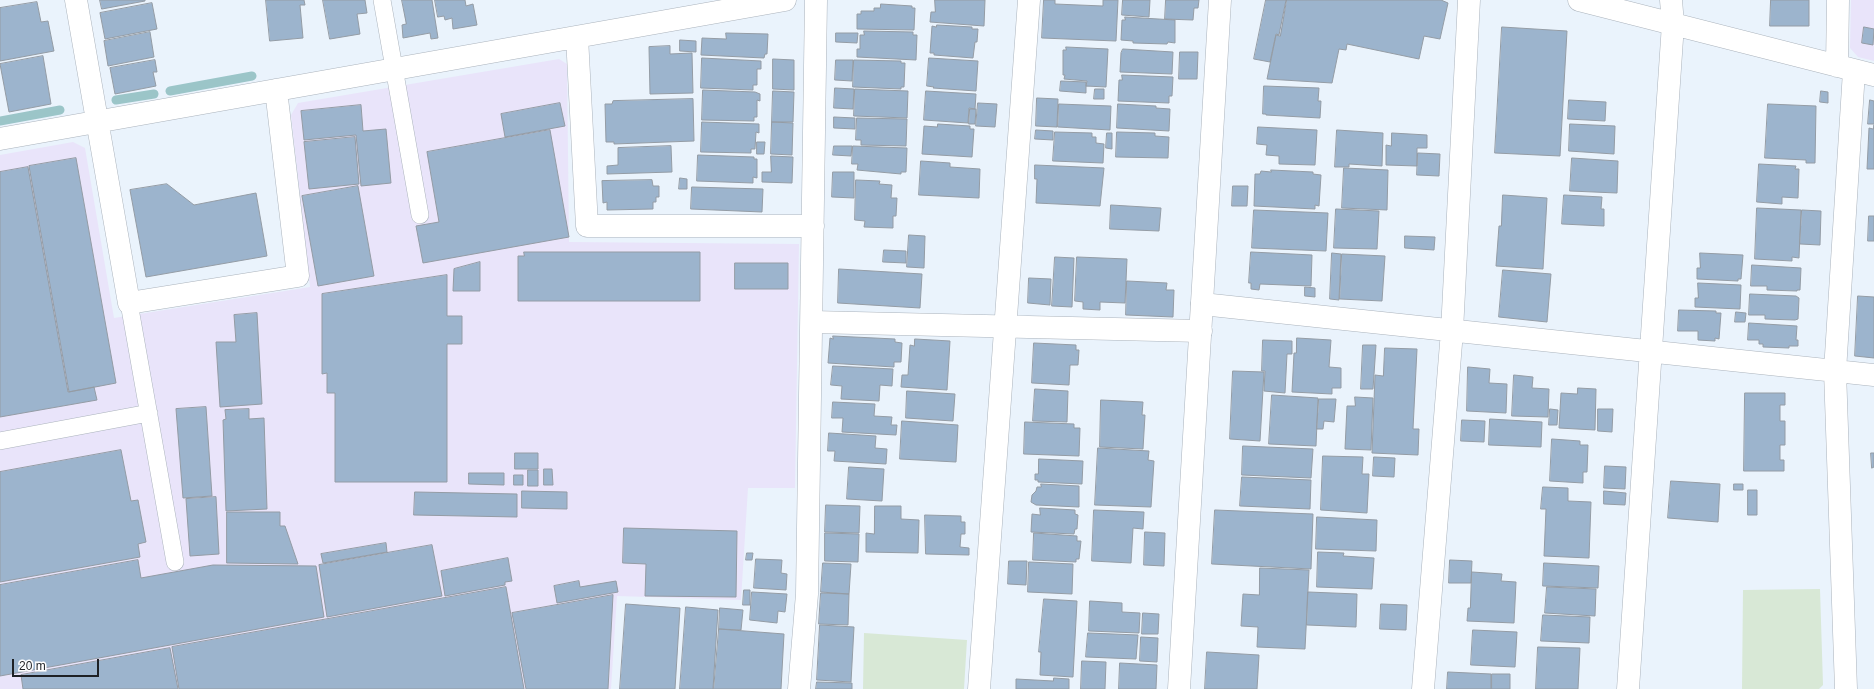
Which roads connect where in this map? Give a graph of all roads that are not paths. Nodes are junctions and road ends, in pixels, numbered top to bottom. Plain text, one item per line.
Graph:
1 (76, 0) edge
2 (382, 0) edge
3 (785, 0) edge
4 (816, 0) edge
5 (1029, 0) edge
6 (1220, 0) edge
7 (1469, 0) edge
8 (1579, 0) edge
9 (1671, 0) edge
10 (1838, 0) edge
11 (1673, 24) junction
12 (577, 37) junction
13 (394, 69) junction
14 (1855, 70) edge
15 (276, 90) junction
16 (97, 122) junction
17 (0, 139) edge
18 (420, 215) dead end
19 (813, 226) junction
20 (129, 303) junction
21 (1202, 304) junction
22 (812, 322) junction
23 (1006, 327) junction
24 (1201, 331) junction
25 (1452, 331) junction
26 (1651, 352) junction
27 (1835, 371) junction
28 (1874, 375) edge
29 (149, 413) junction
30 (0, 441) edge
31 (175, 562) dead end
32 (799, 689) edge
33 (979, 689) edge
34 (1179, 689) edge
35 (1424, 689) edge
36 (1628, 689) edge
37 (1846, 689) edge

1 - 16 street
2 - 13 lane
3 - 12 street
4 - 19 street
5 - 23 street
6 - 21 street
7 - 25 street
8 - 11 street
9 - 11 street
10 - 14 street
11 - 14 street
11 - 26 street
12 - 13 street
12 - 19 street
13 - 15 street
13 - 18 lane
14 - 27 street
15 - 16 street
15 - 20 street
16 - 17 street
16 - 20 street
19 - 22 street
20 - 29 lane
21 - 24 street
21 - 25 street
22 - 23 street
22 - 32 street
23 - 24 street
23 - 33 street
24 - 34 street
25 - 26 street
25 - 35 street
26 - 27 street
26 - 36 street
27 - 28 street
27 - 37 street
29 - 30 lane
29 - 31 lane

